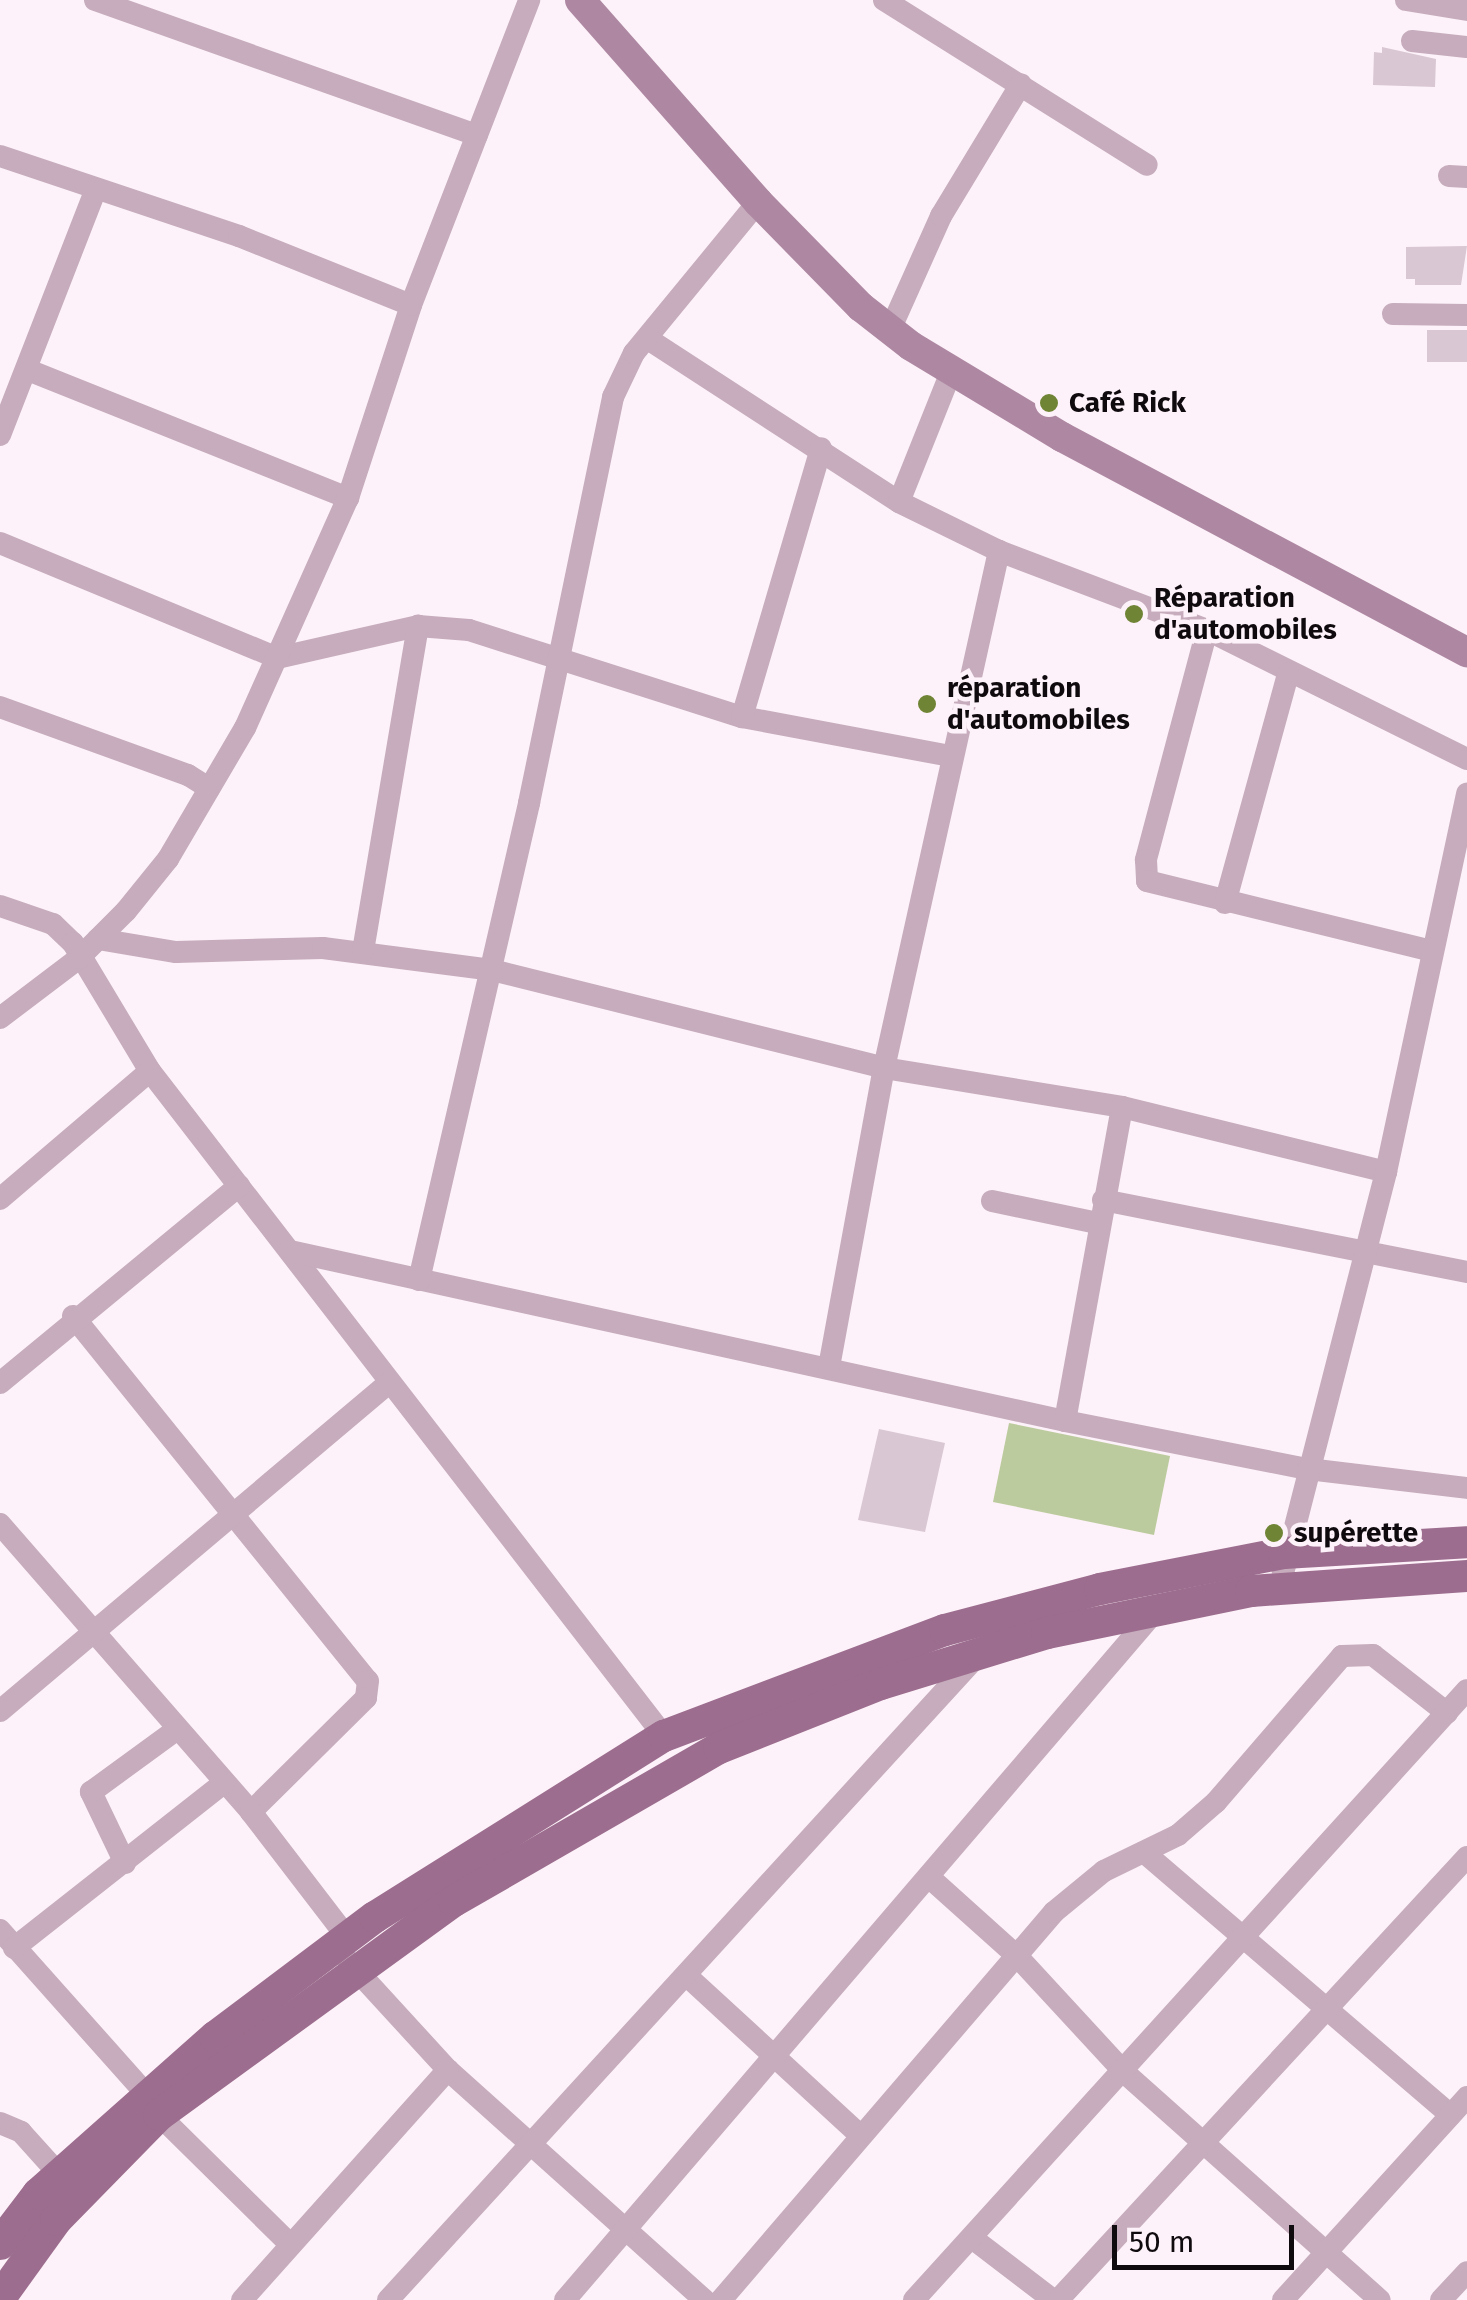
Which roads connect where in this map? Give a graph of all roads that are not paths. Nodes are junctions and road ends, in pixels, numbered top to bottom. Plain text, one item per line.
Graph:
1 (95, 0) edge
2 (529, 0) edge
3 (580, 0) edge
4 (884, 0) edge
5 (1406, 0) edge
6 (1467, 10) edge
7 (1412, 41) dead end
8 (1467, 47) edge
9 (1022, 84) junction
10 (477, 136) junction
11 (0, 156) edge
12 (1146, 165) dead end
13 (96, 189) junction
14 (758, 202) junction
15 (412, 305) junction
16 (1393, 314) dead end
17 (1467, 315) edge
18 (890, 330) junction
19 (648, 339) junction
20 (28, 370) junction
21 (951, 372) junction
22 (0, 436) edge
23 (821, 448) junction
24 (348, 498) junction
25 (899, 502) junction
26 (0, 543) edge
27 (999, 551) junction
28 (418, 626) junction
29 (1207, 630) junction
30 (1467, 652) edge
31 (557, 654) junction
32 (277, 658) junction
33 (1288, 674) junction
34 (0, 707) edge
35 (742, 716) junction
36 (950, 756) junction
37 (1467, 759) edge
38 (209, 788) junction
39 (1467, 794) edge
40 (1224, 903) junction
41 (0, 906) edge
42 (98, 939) junction
43 (364, 951) junction
44 (1434, 951) junction
45 (79, 958) junction
46 (492, 970) junction
47 (0, 1018) edge
48 (884, 1068) junction
49 (150, 1071) junction
50 (1122, 1107) junction
51 (1386, 1172) junction
52 (239, 1186) junction
53 (0, 1199) edge
54 (1102, 1200) junction
55 (992, 1202) dead end
56 (1098, 1224) junction
57 (290, 1251) junction
58 (1366, 1251) junction
59 (1467, 1272) edge
60 (419, 1280) junction
61 (73, 1316) junction
62 (830, 1367) junction
63 (390, 1382) junction
64 (0, 1383) edge
65 (1066, 1421) junction
66 (1308, 1469) junction
67 (1467, 1488) edge
68 (236, 1518) junction
69 (0, 1524) edge
70 (1467, 1542) edge
71 (1284, 1553) junction
72 (1467, 1576) edge
73 (1280, 1589) junction
74 (1158, 1608) junction
75 (90, 1632) junction
76 (982, 1652) junction
77 (1467, 1690) edge
78 (0, 1712) edge
79 (1446, 1713) junction
80 (176, 1730) junction
81 (664, 1736) junction
82 (224, 1782) junction
83 (251, 1812) junction
84 (1146, 1854) junction
85 (1467, 1857) edge
86 (125, 1864) junction
87 (930, 1878) junction
88 (1241, 1937) junction
89 (7, 1939) edge
90 (346, 1951) junction
91 (1017, 1956) junction
92 (687, 1976) junction
93 (1329, 2013) junction
94 (771, 2056) junction
95 (448, 2070) junction
96 (1125, 2073) junction
97 (152, 2104) junction
98 (1459, 2106) edge
99 (0, 2123) edge
100 (860, 2135) junction
101 (532, 2142) junction
102 (1204, 2142) junction
103 (59, 2174) junction
104 (626, 2233) junction
105 (972, 2238) junction
106 (0, 2244) edge
107 (291, 2245) junction
108 (1326, 2250) junction
109 (1467, 2272) edge
110 (0, 2298) edge
111 (242, 2300) edge
112 (388, 2300) edge
113 (565, 2300) edge
114 (704, 2300) edge
115 (721, 2300) edge
116 (914, 2300) edge
117 (1056, 2300) edge
118 (1283, 2300) edge
119 (1380, 2300) edge
120 (1441, 2300) edge

1 - 10 street
2 - 10 street
3 - 14 main road
4 - 9 street
5 - 6 street
7 - 8 street
9 - 12 street
9 - 18 street
10 - 15 street
11 - 13 street
13 - 15 street
13 - 20 street
14 - 18 main road
14 - 19 street
15 - 24 street
16 - 17 street
18 - 21 main road
19 - 23 street
19 - 31 street
20 - 22 street
20 - 24 street
21 - 25 street
21 - 30 main road
23 - 25 street
23 - 35 street
24 - 32 street
25 - 27 street
26 - 32 street
27 - 29 street
27 - 36 street
28 - 31 street
28 - 32 street
28 - 43 street
29 - 33 street
29 - 40 street
31 - 35 street
31 - 46 street
32 - 38 street
33 - 37 street
33 - 40 street
34 - 38 street
35 - 36 street
36 - 48 street
38 - 42 street
39 - 44 street
40 - 44 street
41 - 45 street
42 - 43 street
42 - 45 street
43 - 46 street
44 - 51 street
45 - 47 street
45 - 49 street
46 - 48 street
46 - 60 street
48 - 50 street
48 - 62 street
49 - 52 street
49 - 53 street
50 - 51 street
50 - 54 street
51 - 58 street
52 - 57 street
52 - 61 street
54 - 56 street
54 - 58 street
55 - 56 street
56 - 65 street
57 - 60 street
57 - 63 street
58 - 59 street
58 - 66 street
60 - 62 street
61 - 64 street
61 - 68 street
62 - 65 street
63 - 68 street
63 - 81 street
65 - 66 street
66 - 67 street
66 - 71 street
68 - 75 street
68 - 83 street
69 - 75 street
70 - 71 main road
71 - 73 street
71 - 81 main road
72 - 73 main road
73 - 74 main road
74 - 76 main road
74 - 87 street
75 - 78 street
75 - 80 street
76 - 90 main road
76 - 92 street
77 - 79 street
79 - 84 street
79 - 88 street
80 - 82 street
80 - 86 street
81 - 90 main road
82 - 83 street
82 - 86 street
83 - 90 street
84 - 88 street
84 - 91 street
85 - 93 street
86 - 89 street
87 - 91 street
87 - 94 street
88 - 93 street
88 - 96 street
89 - 97 street
90 - 95 street
90 - 97 main road
91 - 96 street
91 - 100 street
92 - 94 street
92 - 101 street
93 - 98 street
93 - 102 street
94 - 100 street
94 - 104 street
95 - 101 street
95 - 107 street
96 - 102 street
96 - 105 street
97 - 103 main road
97 - 107 street
97 - 110 main road
98 - 108 street
99 - 103 street
100 - 115 street
101 - 104 street
101 - 112 street
102 - 108 street
102 - 117 street
103 - 106 main road
104 - 113 street
104 - 114 street
105 - 116 street
105 - 117 street
107 - 111 street
108 - 118 street
108 - 119 street
109 - 120 street

